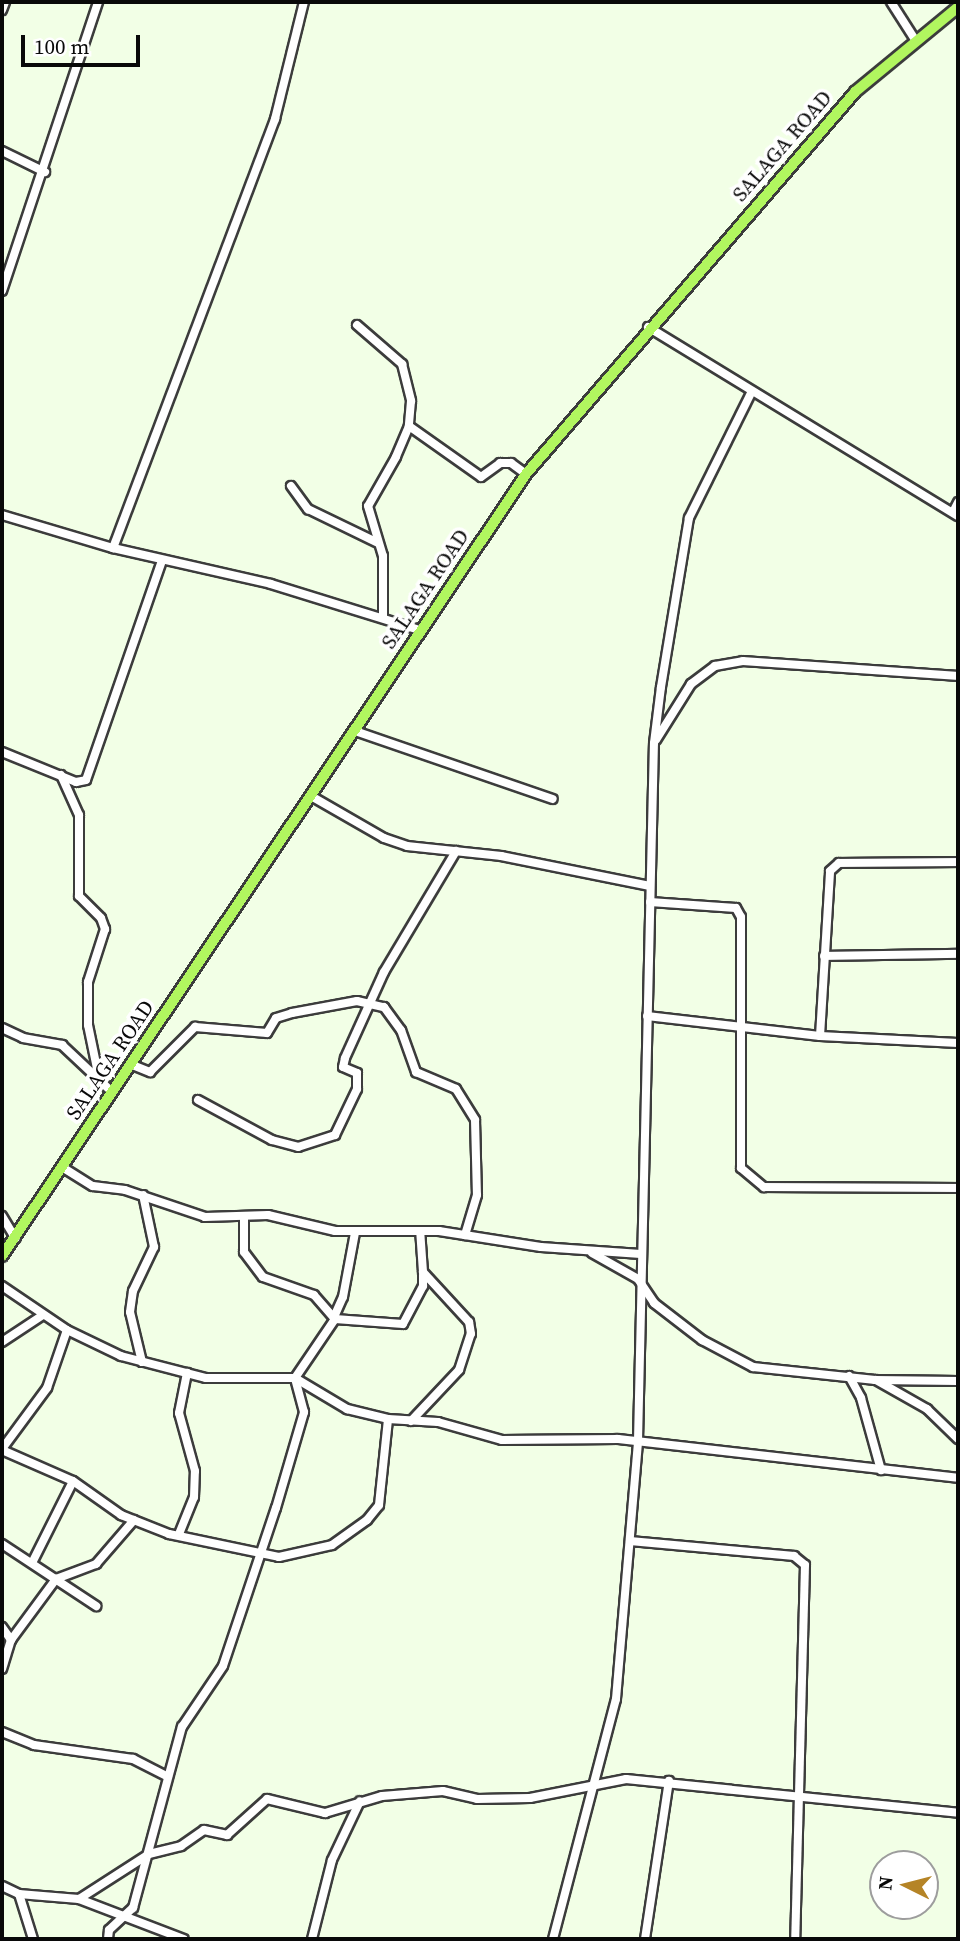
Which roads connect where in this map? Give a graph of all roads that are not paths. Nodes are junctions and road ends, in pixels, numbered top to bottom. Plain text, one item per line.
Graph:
1 (5, 2) edge
2 (98, 2) edge
3 (304, 2) edge
4 (891, 2) edge
5 (958, 7) edge
6 (2, 10) edge
7 (914, 38) junction
8 (2, 151) edge
9 (45, 172) junction
10 (2, 291) edge
11 (357, 325) dead end
12 (648, 327) junction
13 (751, 393) junction
14 (409, 426) junction
15 (526, 474) junction
16 (291, 486) dead end
17 (958, 502) edge
18 (956, 514) edge
19 (2, 515) edge
20 (376, 542) junction
21 (113, 548) junction
22 (162, 560) junction
23 (383, 618) junction
24 (420, 630) junction
25 (958, 676) edge
26 (355, 731) junction
27 (654, 743) junction
28 (2, 752) edge
29 (61, 775) junction
30 (312, 796) junction
31 (553, 799) dead end
32 (456, 851) junction
33 (958, 862) edge
34 (650, 886) junction
35 (650, 902) junction
36 (958, 954) edge
37 (824, 956) junction
38 (368, 1002) junction
39 (647, 1016) junction
40 (741, 1024) junction
41 (2, 1028) edge
42 (820, 1036) junction
43 (958, 1043) edge
44 (130, 1064) junction
45 (99, 1078) junction
46 (112, 1091) junction
47 (198, 1100) dead end
48 (62, 1167) junction
49 (958, 1188) edge
50 (143, 1195) junction
51 (2, 1216) edge
52 (244, 1218) junction
53 (355, 1233) junction
54 (420, 1233) junction
55 (465, 1235) junction
56 (15, 1238) junction
57 (588, 1251) junction
58 (641, 1254) junction
59 (2, 1256) edge
60 (422, 1272) junction
61 (638, 1279) junction
62 (2, 1286) edge
63 (43, 1315) junction
64 (335, 1318) junction
65 (67, 1330) junction
66 (2, 1342) edge
67 (142, 1362) junction
68 (187, 1373) junction
69 (849, 1376) junction
70 (295, 1378) junction
71 (875, 1380) junction
72 (958, 1381) edge
73 (388, 1419) junction
74 (411, 1421) junction
75 (958, 1439) edge
76 (638, 1441) junction
77 (2, 1450) edge
78 (881, 1470) junction
79 (958, 1478) edge
80 (74, 1481) junction
81 (134, 1520) junction
82 (179, 1534) junction
83 (629, 1541) junction
84 (2, 1544) edge
85 (260, 1555) junction
86 (33, 1561) junction
87 (56, 1579) junction
88 (96, 1606) dead end
89 (2, 1627) edge
90 (11, 1640) junction
91 (2, 1669) edge
92 (2, 1732) edge
93 (168, 1777) junction
94 (670, 1780) junction
95 (592, 1784) junction
96 (796, 1795) junction
97 (360, 1801) junction
98 (958, 1813) edge
99 (149, 1854) junction
100 (2, 1886) edge
101 (19, 1894) junction
102 (79, 1899) junction
103 (122, 1916) junction
104 (33, 1939) edge
105 (108, 1939) edge
106 (184, 1939) edge
107 (312, 1939) edge
108 (553, 1939) edge
109 (645, 1939) edge
110 (794, 1939) edge

1 - 6 street
2 - 9 street
3 - 21 street
4 - 7 street
5 - 7 main road, SALAGA ROAD
7 - 12 main road, SALAGA ROAD
8 - 9 street
9 - 10 street
11 - 14 street
12 - 13 street
12 - 15 main road, SALAGA ROAD
13 - 18 street
13 - 27 street
14 - 15 street
14 - 20 street
15 - 24 main road, SALAGA ROAD
16 - 20 street
17 - 18 street
19 - 21 street
20 - 23 street
21 - 22 street
22 - 23 street
22 - 29 street
23 - 24 street
24 - 26 main road, SALAGA ROAD
25 - 27 street
26 - 30 main road, SALAGA ROAD
26 - 31 street
27 - 34 street
28 - 29 street
29 - 45 street
30 - 32 street
30 - 44 main road, SALAGA ROAD
32 - 34 street
32 - 38 street
33 - 37 street
34 - 35 street
35 - 39 street
35 - 40 street
36 - 37 street
37 - 42 street
38 - 44 street
38 - 47 street
38 - 55 street
39 - 40 street
39 - 58 street
40 - 42 street
40 - 49 street
41 - 45 street
42 - 43 street
44 - 46 main road, SALAGA ROAD
45 - 46 street
46 - 48 main road, SALAGA ROAD
48 - 50 street
48 - 56 main road, SALAGA ROAD
50 - 52 street
50 - 67 street
51 - 56 street
52 - 53 street
52 - 64 street
53 - 54 street
53 - 64 street
54 - 55 street
54 - 60 street
55 - 57 street
56 - 59 main road, SALAGA ROAD
57 - 58 street
57 - 61 street
58 - 61 street
60 - 64 street
60 - 74 street
61 - 69 street
61 - 76 street
62 - 63 street
63 - 65 street
63 - 66 street
64 - 70 street
65 - 67 street
65 - 77 street
67 - 68 street
68 - 70 street
68 - 82 street
69 - 71 street
69 - 78 street
70 - 73 street
70 - 85 street
71 - 72 street
71 - 75 street
73 - 74 street
73 - 85 street
74 - 76 street
76 - 78 street
76 - 83 street
77 - 80 street
78 - 79 street
80 - 81 street
80 - 86 street
81 - 82 street
81 - 87 street
82 - 85 street
83 - 95 street
83 - 96 street
84 - 86 street
85 - 93 street
86 - 87 street
87 - 88 street
87 - 90 street
89 - 90 street
90 - 91 street
92 - 93 street
93 - 99 street
94 - 95 street
94 - 96 street
94 - 109 street
95 - 97 street
95 - 108 street
96 - 98 street
96 - 110 street
97 - 99 street
97 - 107 street
99 - 102 street
99 - 103 street
100 - 101 street
101 - 102 street
101 - 104 street
102 - 103 street
103 - 105 street
103 - 106 street

